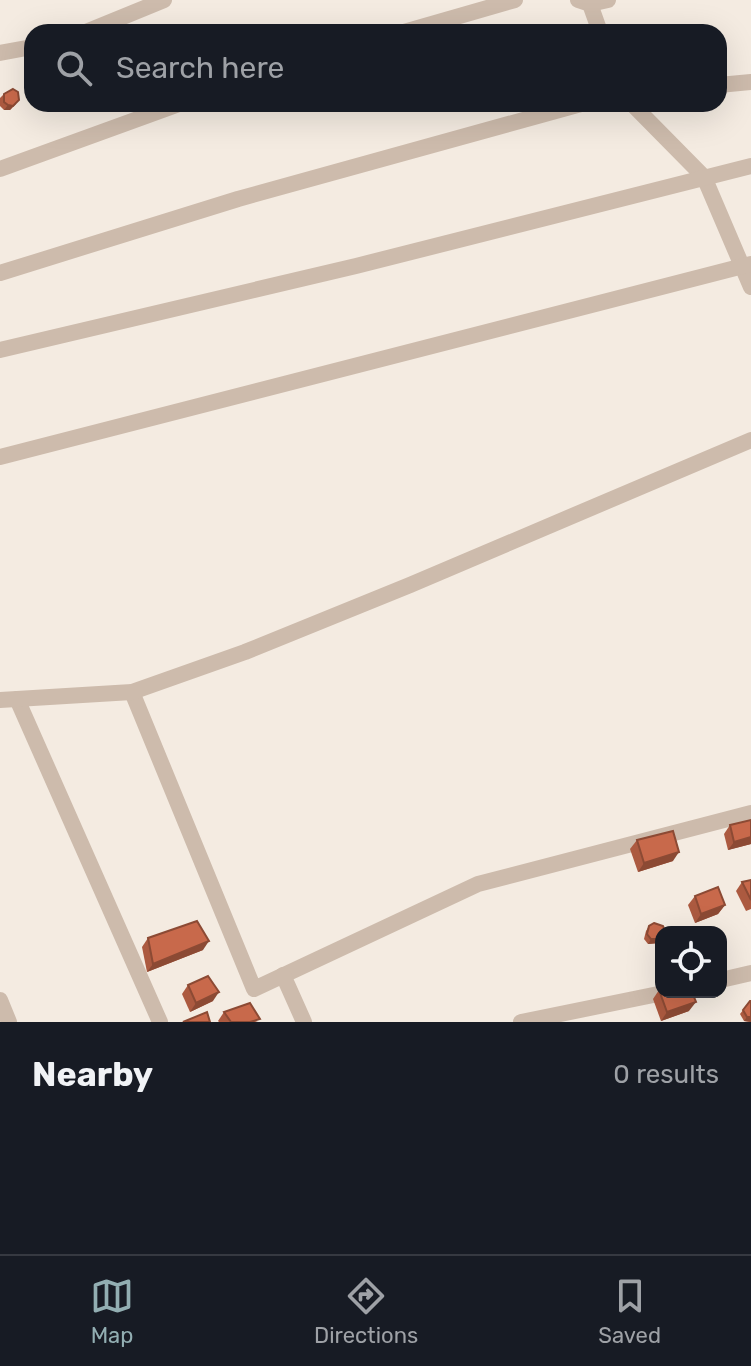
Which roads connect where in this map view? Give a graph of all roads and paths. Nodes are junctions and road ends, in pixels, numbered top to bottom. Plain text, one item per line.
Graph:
1 (164, 0) edge
2 (515, 0) edge
3 (608, 0) edge
4 (584, 2) edge
5 (106, 24) edge
6 (432, 24) edge
7 (596, 24) edge
8 (24, 47) edge
9 (2, 48) edge
10 (751, 82) edge
11 (727, 84) edge
12 (157, 112) edge
13 (552, 112) edge
14 (640, 112) edge
15 (751, 166) edge
16 (0, 169) edge
17 (704, 177) junction
18 (747, 265) edge
19 (0, 273) edge
20 (751, 287) edge
21 (0, 350) edge
22 (751, 440) edge
23 (0, 457) edge
24 (132, 692) junction
25 (8, 700) edge
26 (751, 813) edge
27 (751, 973) edge
28 (283, 975) junction
29 (727, 979) edge
30 (655, 995) edge
31 (0, 1000) edge
32 (9, 1022) edge
33 (160, 1022) edge
34 (304, 1022) edge
35 (521, 1022) edge

1 - 5 street
2 - 6 street
3 - 4 street
4 - 7 street
8 - 9 street
10 - 11 street
12 - 16 street
13 - 19 street
14 - 17 street
15 - 17 street
17 - 18 street
17 - 21 street
18 - 20 street
18 - 23 street
22 - 24 street
24 - 25 street
24 - 28 street
25 - 33 street
26 - 28 street
27 - 29 street
28 - 34 street
30 - 35 street
31 - 32 street

